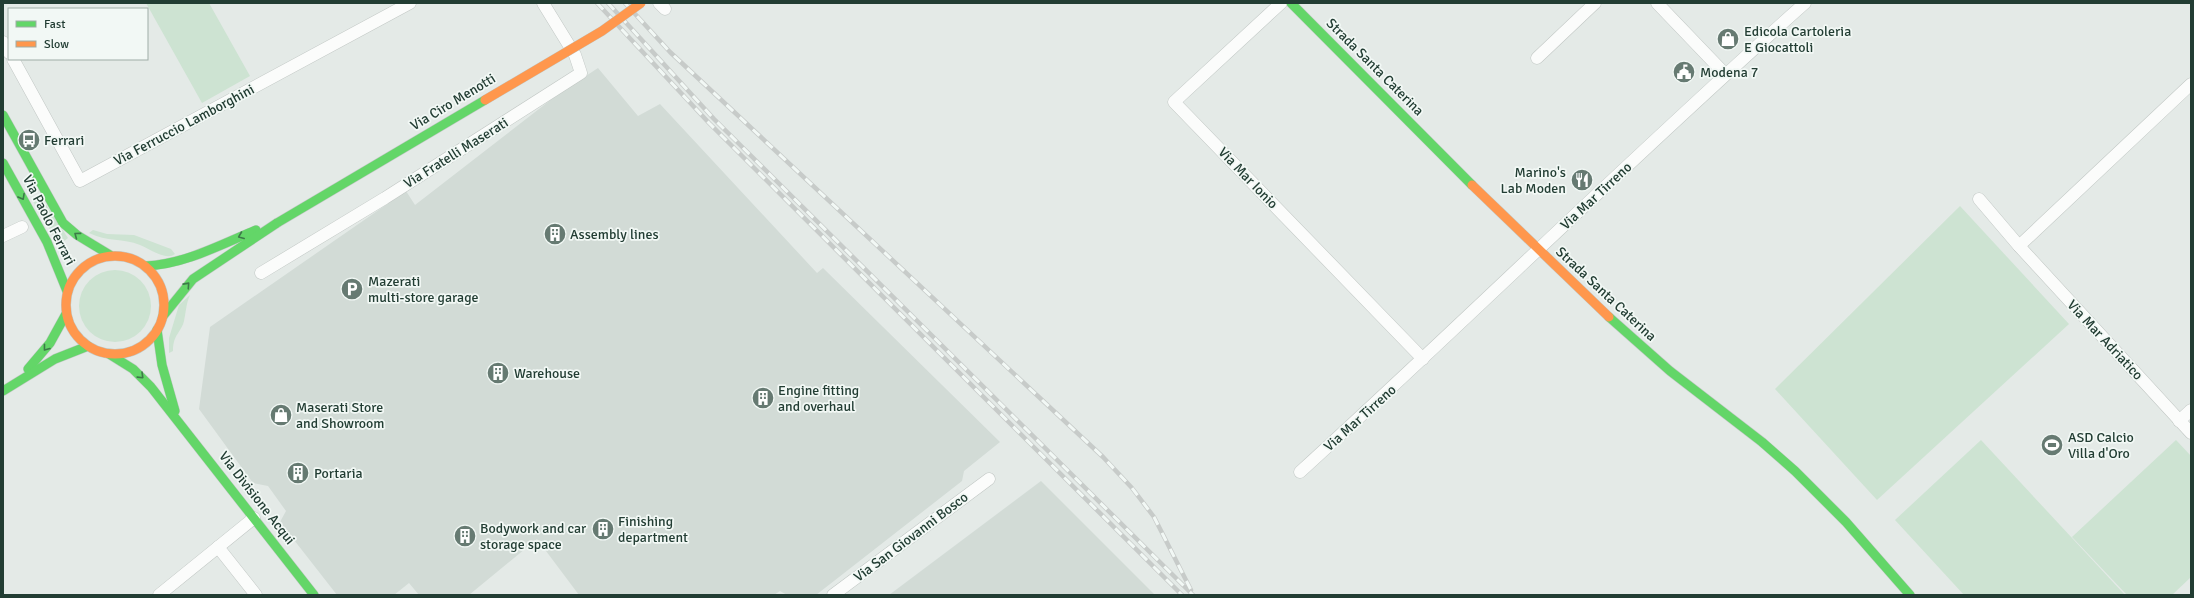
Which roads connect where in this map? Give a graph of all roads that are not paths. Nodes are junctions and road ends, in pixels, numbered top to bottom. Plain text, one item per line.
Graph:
1 (410, 3) edge
2 (543, 3) edge
3 (641, 3) edge
4 (1281, 3) edge
5 (1291, 3) edge
6 (1595, 3) edge
7 (1657, 3) edge
8 (1805, 3) edge
9 (3, 42) edge
10 (8, 51) edge
11 (1536, 58) dead end
12 (14, 60) edge
13 (1725, 74) junction
14 (2191, 84) edge
15 (3, 115) edge
16 (3, 128) edge
17 (22, 151) junction
18 (3, 163) edge
19 (1979, 199) dead end
20 (278, 223) junction
21 (22, 227) dead end
22 (3, 236) edge
23 (2019, 246) junction
24 (1538, 251) junction
25 (110, 255) junction
26 (146, 266) junction
27 (261, 273) dead end
28 (67, 291) junction
29 (66, 314) junction
30 (163, 316) junction
31 (158, 330) junction
32 (88, 346) junction
33 (109, 354) junction
34 (1423, 360) junction
35 (16, 381) junction
36 (3, 391) edge
37 (2191, 410) edge
38 (178, 419) junction
39 (2179, 421) junction
40 (2191, 433) edge
41 (1300, 472) dead end
42 (989, 479) dead end
43 (254, 518) junction
44 (218, 546) junction
45 (159, 595) edge
46 (256, 595) edge
47 (314, 595) edge
48 (833, 595) edge
49 (1910, 595) edge

1 - 12 street, Via Ferruccio Lamborghini
2 - 27 street, Via Fratelli Maserati
3 - 20 main road, Via Ciro Menotti, bridge
4 - 34 street, Via Mar Ionio
5 - 24 main road, Strada Santa Caterina
6 - 11 street
7 - 13 street
8 - 13 street, Via Mar Tirreno
9 - 10 street
13 - 24 street, Via Mar Tirreno
14 - 23 street
15 - 17 main road, Via Paolo Ferrari
16 - 17 main road, Via Paolo Ferrari
25 -> 17 main road, Via Paolo Ferrari
18 -> 28 main road, Via Paolo Ferrari
19 - 23 street, Via Mar Adriatico
20 -> 26 main road, Via Ciro Menotti
30 -> 20 main road, Via Ciro Menotti
21 - 22 street
23 - 39 street, Via Mar Adriatico
24 - 34 street, Via Mar Tirreno
24 - 49 main road, Strada Santa Caterina
25 - 26 main road
25 - 28 main road
26 - 30 main road
28 - 29 main road
29 - 32 main road
29 -> 35 main road
30 - 31 main road
31 - 33 main road
31 - 38 main road, Via Divisione Acqui
32 - 33 main road
32 - 35 main road
33 -> 38 main road, Via Divisione Acqui
34 - 41 street, Via Mar Tirreno
35 - 36 main road
37 - 39 street
38 - 43 main road, Via Divisione Acqui
39 - 40 street, Via Mar Adriatico
42 - 48 street, Via San Giovanni Bosco
43 - 44 street
43 - 47 main road, Via Divisione Acqui
44 - 45 street
44 - 46 street

